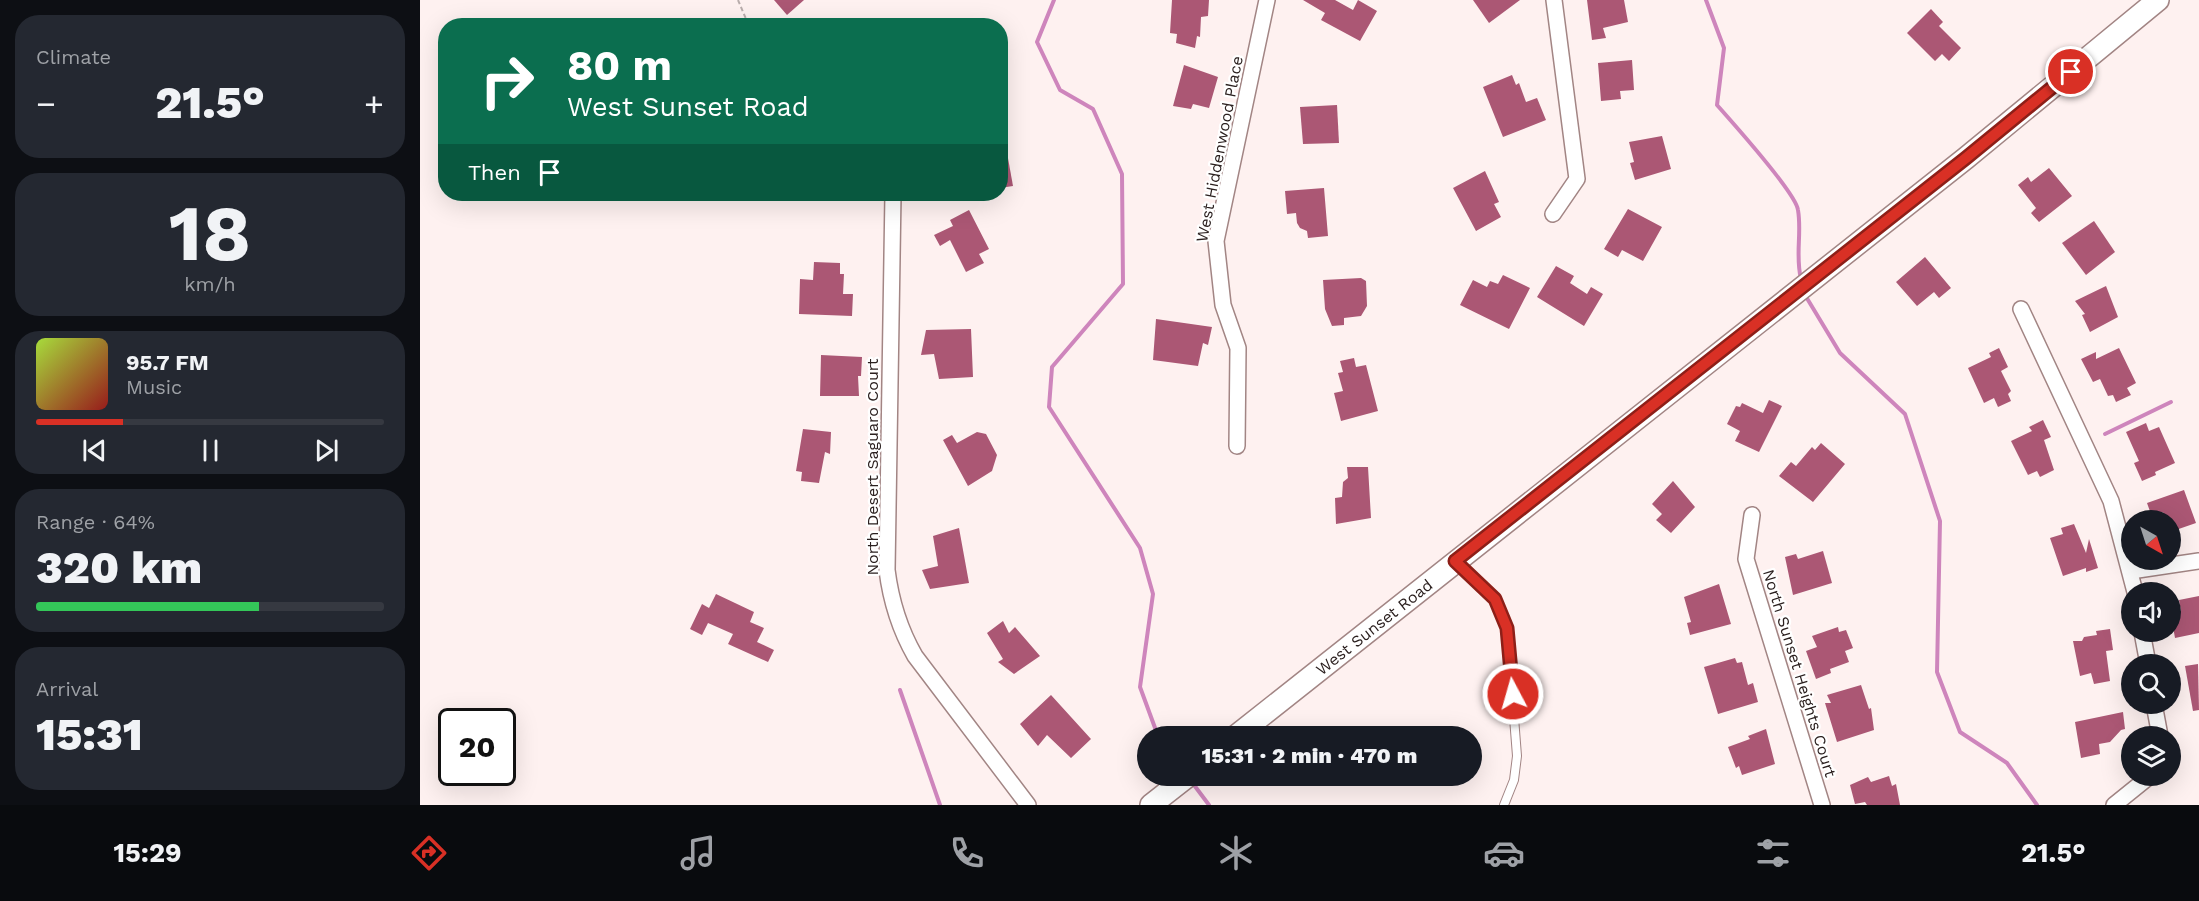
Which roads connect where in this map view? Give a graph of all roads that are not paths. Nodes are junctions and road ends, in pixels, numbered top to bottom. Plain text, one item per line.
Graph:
1 (1267, 0) edge
2 (1554, 0) edge
3 (2158, 0) edge
4 (892, 201) edge
5 (1553, 214) dead end
6 (2021, 309) dead end
7 (1238, 446) dead end
8 (1752, 515) dead end
9 (1455, 561) junction
10 (2199, 561) edge
11 (2131, 571) junction
12 (2133, 582) edge
13 (1249, 726) edge
14 (1175, 786) edge
15 (2138, 786) edge
16 (1028, 805) edge
17 (1151, 805) edge
18 (1504, 805) edge
19 (1822, 805) edge
20 (2114, 805) edge

1 - 7 street, West Hiddenwood Place
2 - 5 street
3 - 9 street, West Sunset Road
4 - 16 street, North Desert Saguaro Court
6 - 11 street
8 - 19 street, North Sunset Heights Court
9 - 13 street, West Sunset Road
9 - 18 lane
10 - 11 street
11 - 12 street
14 - 17 street
15 - 20 street

